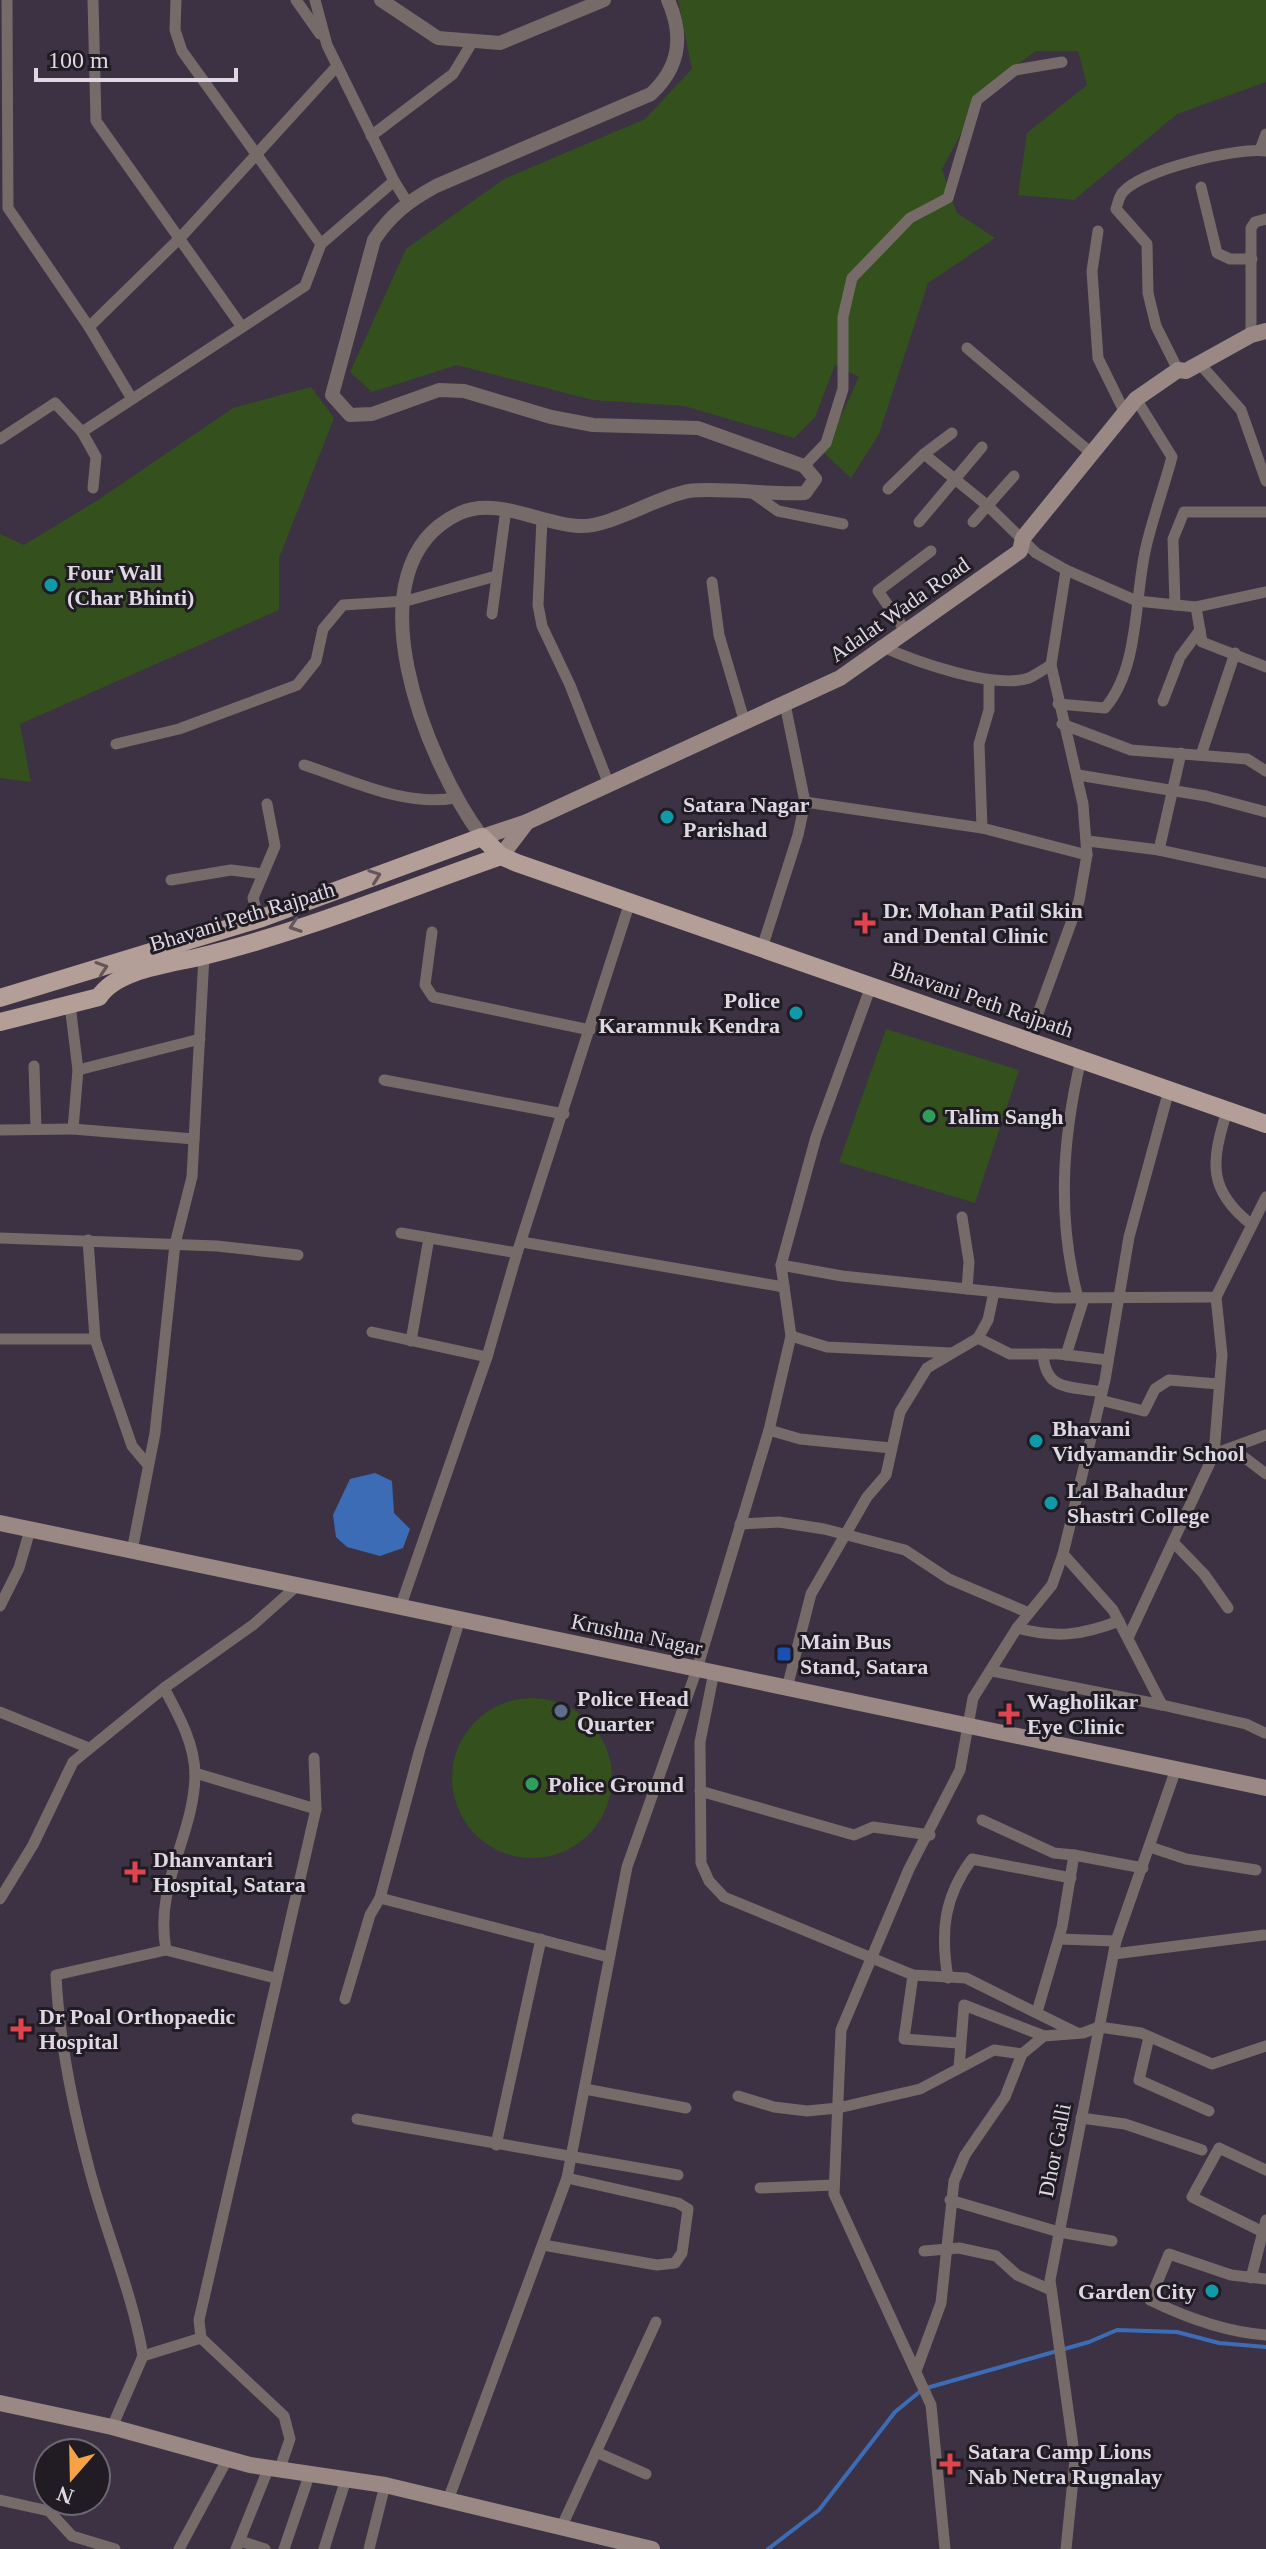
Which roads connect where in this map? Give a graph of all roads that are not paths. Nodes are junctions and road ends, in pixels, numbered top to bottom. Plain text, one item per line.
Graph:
1 (7, 0) edge
2 (93, 0) edge
3 (176, 0) edge
4 (296, 0) edge
5 (315, 0) edge
6 (381, 0) edge
7 (668, 0) edge
8 (598, 1) edge
9 (4, 31) edge
10 (473, 41) junction
11 (327, 45) junction
12 (1062, 62) dead end
13 (337, 66) junction
14 (4, 115) edge
15 (1266, 134) edge
16 (371, 136) junction
17 (1263, 151) edge
18 (256, 156) junction
19 (394, 181) junction
20 (1201, 187) dead end
21 (4, 201) edge
22 (407, 202) junction
23 (1266, 219) edge
24 (1098, 231) dead end
25 (181, 237) junction
26 (321, 244) junction
27 (1252, 259) junction
28 (89, 327) junction
29 (242, 327) junction
30 (1258, 333) edge
31 (967, 348) dead end
32 (1199, 363) junction
33 (1178, 370) junction
34 (132, 399) junction
35 (1136, 399) junction
36 (1126, 415) junction
37 (82, 432) junction
38 (952, 433) dead end
39 (0, 439) edge
40 (982, 447) dead end
41 (1090, 452) junction
42 (924, 454) junction
43 (804, 466) junction
44 (1014, 476) dead end
45 (956, 480) junction
46 (1266, 481) edge
47 (93, 488) dead end
48 (888, 489) dead end
49 (754, 494) junction
50 (988, 506) junction
51 (506, 509) junction
52 (1266, 512) edge
53 (542, 519) junction
54 (919, 522) dead end
55 (973, 522) dead end
56 (843, 524) dead end
57 (1023, 538) junction
58 (931, 551) dead end
59 (1066, 570) junction
60 (496, 576) junction
61 (712, 582) dead end
62 (1266, 592) edge
63 (406, 601) junction
64 (1137, 601) junction
65 (1175, 605) junction
66 (1196, 607) junction
67 (492, 614) dead end
68 (1200, 630) junction
69 (907, 633) junction
70 (881, 646) junction
71 (1235, 653) junction
72 (1051, 665) junction
73 (1266, 667) edge
74 (989, 680) junction
75 (1163, 701) dead end
76 (785, 704) junction
77 (1058, 704) junction
78 (745, 723) junction
79 (1062, 724) junction
80 (116, 744) dead end
81 (1181, 753) junction
82 (1201, 755) junction
83 (304, 765) dead end
84 (1266, 771) edge
85 (1078, 775) junction
86 (608, 782) junction
87 (1172, 791) junction
88 (455, 798) junction
89 (805, 802) junction
90 (267, 804) dead end
91 (1266, 812) edge
92 (527, 822) junction
93 (982, 828) junction
94 (482, 837) junction
95 (1088, 841) junction
96 (1159, 850) junction
97 (1087, 855) junction
98 (501, 856) junction
99 (1266, 873) edge
100 (263, 874) junction
101 (171, 880) dead end
102 (629, 905) junction
103 (259, 919) junction
104 (432, 932) dead end
105 (762, 948) junction
106 (204, 956) junction
107 (106, 986) junction
108 (871, 986) junction
109 (0, 998) edge
110 (70, 1005) junction
111 (0, 1010) edge
112 (0, 1022) edge
113 (590, 1030) junction
114 (200, 1039) junction
115 (1028, 1041) junction
116 (1081, 1059) junction
117 (34, 1066) dead end
118 (78, 1070) junction
119 (384, 1080) dead end
120 (1169, 1090) junction
121 (1227, 1111) junction
122 (564, 1114) junction
123 (1266, 1124) edge
124 (36, 1128) junction
125 (73, 1129) junction
126 (0, 1130) edge
127 (194, 1139) junction
128 (1266, 1197) edge
129 (962, 1217) dead end
130 (1252, 1225) junction
131 (401, 1233) dead end
132 (0, 1238) edge
133 (429, 1238) junction
134 (88, 1240) junction
135 (175, 1244) junction
136 (519, 1248) junction
137 (298, 1255) dead end
138 (781, 1265) junction
139 (784, 1287) junction
140 (967, 1289) junction
141 (994, 1292) junction
142 (1216, 1297) junction
143 (1081, 1298) junction
144 (1117, 1298) junction
145 (372, 1332) dead end
146 (791, 1336) junction
147 (978, 1338) junction
148 (0, 1339) edge
149 (95, 1339) junction
150 (411, 1341) junction
151 (951, 1353) junction
152 (1043, 1354) junction
153 (1066, 1355) junction
154 (487, 1357) junction
155 (1108, 1360) junction
156 (1219, 1384) junction
157 (1101, 1396) junction
158 (769, 1430) junction
159 (1266, 1435) edge
160 (891, 1448) junction
161 (1232, 1448) junction
162 (1214, 1454) junction
163 (148, 1465) junction
164 (1266, 1474) edge
165 (0, 1523) edge
166 (740, 1524) junction
167 (30, 1530) junction
168 (844, 1534) junction
169 (1173, 1542) junction
170 (132, 1551) junction
171 (1063, 1554) junction
172 (298, 1585) junction
173 (0, 1606) edge
174 (400, 1608) junction
175 (1228, 1608) dead end
176 (1029, 1613) junction
177 (460, 1619) junction
178 (1119, 1621) junction
179 (1017, 1628) junction
180 (1128, 1638) junction
181 (705, 1670) junction
182 (992, 1671) junction
183 (164, 1688) junction
184 (787, 1688) junction
185 (1162, 1705) junction
186 (0, 1712) edge
187 (969, 1725) junction
188 (1265, 1733) edge
189 (89, 1748) junction
190 (314, 1758) dead end
191 (1176, 1769) junction
192 (195, 1773) junction
193 (1266, 1788) edge
194 (700, 1791) junction
195 (316, 1809) junction
196 (982, 1820) dead end
197 (930, 1835) junction
198 (1150, 1847) junction
199 (1074, 1855) junction
200 (1143, 1868) junction
201 (1256, 1870) dead end
202 (1071, 1878) junction
203 (380, 1898) junction
204 (0, 1899) edge
205 (1264, 1935) edge
206 (541, 1939) junction
207 (1059, 1939) junction
208 (1115, 1948) junction
209 (166, 1950) junction
210 (608, 1957) junction
211 (872, 1960) junction
212 (913, 1975) junction
213 (275, 1978) junction
214 (948, 1978) junction
215 (345, 1999) dead end
216 (1037, 2012) junction
217 (1099, 2027) junction
218 (1077, 2033) junction
219 (1044, 2036) junction
220 (1149, 2037) junction
221 (958, 2043) junction
222 (1266, 2046) edge
223 (1022, 2054) junction
224 (959, 2068) junction
225 (585, 2089) junction
226 (738, 2096) dead end
227 (686, 2108) dead end
228 (838, 2108) junction
229 (1209, 2111) dead end
230 (1081, 2118) junction
231 (357, 2119) dead end
232 (496, 2145) junction
233 (1202, 2150) dead end
234 (573, 2154) junction
235 (1266, 2170) edge
236 (678, 2175) dead end
237 (567, 2178) junction
238 (834, 2185) junction
239 (760, 2188) dead end
240 (950, 2200) junction
241 (1263, 2225) edge
242 (1059, 2232) junction
243 (1112, 2241) dead end
244 (543, 2245) junction
245 (946, 2249) junction
246 (924, 2251) dead end
247 (1251, 2278) junction
248 (1266, 2279) edge
249 (1051, 2290) junction
250 (656, 2322) dead end
251 (1266, 2335) edge
252 (201, 2338) junction
253 (143, 2356) junction
254 (916, 2371) junction
255 (0, 2403) edge
256 (112, 2427) junction
257 (596, 2452) junction
258 (228, 2458) junction
259 (274, 2468) junction
260 (310, 2473) junction
261 (646, 2474) dead end
262 (346, 2479) junction
263 (385, 2485) junction
264 (0, 2500) edge
265 (448, 2500) junction
266 (561, 2528) junction
267 (238, 2545) edge
268 (115, 2549) edge
269 (179, 2549) edge
270 (265, 2549) edge
271 (284, 2549) edge
272 (324, 2549) edge
273 (369, 2549) edge
274 (652, 2549) edge
275 (945, 2549) edge
276 (1066, 2549) edge

1 - 9 street
2 - 25 street
3 - 18 street
4 - 11 street
5 - 11 street
6 - 10 street
7 - 22 street
8 - 10 street
9 - 14 street
10 - 16 street
11 - 13 street
12 - 43 street
13 - 16 street
13 - 18 street
14 - 21 street
15 - 17 street
16 - 19 street
17 - 33 street
18 - 25 street
18 - 26 street
19 - 22 street
19 - 26 street
20 - 27 street
21 - 28 street
22 - 43 street
23 - 27 street
24 - 36 street
25 - 28 street
25 - 29 street
26 - 29 street
27 - 30 street
28 - 34 street
29 - 34 street
30 - 32 main road, Adalat Wada Road
31 - 41 street
32 - 33 main road, Adalat Wada Road
32 - 46 street
33 - 35 main road, Adalat Wada Road
34 - 37 street
35 - 36 main road, Adalat Wada Road
35 - 64 street
36 - 41 main road, Adalat Wada Road
37 - 39 street
37 - 47 street
38 - 42 street
40 - 45 street
41 - 57 main road, Adalat Wada Road
42 - 45 street
42 - 48 street
43 - 49 street
44 - 50 street
45 - 50 street
45 - 54 street
49 - 53 street
49 - 56 street
50 - 55 street
50 - 57 street
51 - 53 street
51 - 60 street
51 - 63 street
52 - 65 street
53 - 86 street
57 - 59 street
57 - 69 main road, Adalat Wada Road
58 - 69 street
59 - 64 street
59 - 72 street
60 - 63 street
60 - 67 street
61 - 78 street
62 - 66 street
63 - 80 street
63 - 88 street
64 - 65 street
64 - 77 street
65 - 66 street
66 - 68 street
68 - 71 street
68 - 75 street
69 - 70 main road, Adalat Wada Road
70 - 74 street
70 - 76 main road, Adalat Wada Road
71 - 73 street
71 - 82 street
72 - 74 street
72 - 77 street
74 - 93 street
76 - 78 main road, Adalat Wada Road
76 - 89 street
77 - 79 street
78 - 86 main road, Adalat Wada Road
79 - 81 street
79 - 85 street
81 - 82 street
81 - 87 street
82 - 84 street
83 - 88 street
85 - 87 street
85 - 95 street
86 - 92 main road, Adalat Wada Road
87 - 91 street
87 - 96 street
88 - 94 street
89 - 93 street
89 - 105 street
90 - 100 street
92 - 94 main road
92 - 98 main road, Adalat Wada Road
93 - 97 street
94 - 98 main road, Bhavani Peth Rajpath
103 -> 94 main road
95 - 96 street
95 - 97 street
96 - 99 street
97 - 115 street
98 - 102 main road, Bhavani Peth Rajpath
98 -> 106 main road, Bhavani Peth Rajpath
100 - 101 street
100 - 103 street
102 - 105 main road, Bhavani Peth Rajpath
102 - 113 street
109 -> 103 main road
104 - 113 street
105 - 108 main road, Bhavani Peth Rajpath
106 - 107 main road, Bhavani Peth Rajpath
106 - 114 street
107 - 110 main road, Bhavani Peth Rajpath
107 - 111 main road
108 - 115 main road, Bhavani Peth Rajpath
108 - 138 street
110 - 112 main road, Bhavani Peth Rajpath
110 - 118 street
113 - 122 street
114 - 118 street
114 - 127 street
115 - 116 main road, Bhavani Peth Rajpath
116 - 120 main road, Bhavani Peth Rajpath
116 - 143 street
117 - 124 street
118 - 125 street
119 - 122 street
120 - 121 main road, Bhavani Peth Rajpath
120 - 144 street
121 - 123 main road, Bhavani Peth Rajpath
121 - 130 street
122 - 136 street
124 - 125 street
124 - 126 street
125 - 127 street
127 - 135 street
128 - 130 street
129 - 140 street
130 - 142 street
131 - 133 street
132 - 134 street
133 - 136 street
133 - 150 street
134 - 135 street
134 - 149 street
135 - 137 street
135 - 163 street
136 - 139 street
136 - 154 street
138 - 139 street
138 - 140 street
139 - 146 street
140 - 141 street
141 - 143 street
141 - 147 street
142 - 144 street
142 - 156 street
143 - 144 street
143 - 153 street
144 - 155 street
145 - 150 street
146 - 151 street
146 - 158 street
147 - 151 street
147 - 152 street
148 - 149 street
149 - 163 street
150 - 154 street
151 - 160 street
152 - 153 street
152 - 157 street
153 - 155 street
154 - 174 street
155 - 157 street
156 - 157 street
156 - 162 street
157 - 171 street
158 - 160 street
158 - 166 street
159 - 161 street
160 - 168 street
161 - 162 street
161 - 164 street
162 - 169 street
163 - 170 street
165 - 167 main road, Krushna Nagar
166 - 168 street
166 - 181 street
167 - 170 main road, Krushna Nagar
167 - 173 street
168 - 176 street
168 - 184 street
169 - 175 street
169 - 180 street
170 - 172 main road, Krushna Nagar
171 - 176 street
171 - 178 street
172 - 174 main road, Krushna Nagar
172 - 183 street
174 - 177 main road, Krushna Nagar
176 - 179 street
177 - 181 main road, Krushna Nagar
177 - 203 street
178 - 179 street
178 - 180 street
179 - 182 street
180 - 185 street
181 - 184 main road, Krushna Nagar
181 - 194 street
181 - 210 street
182 - 185 street
182 - 187 street
183 - 189 street
183 - 192 street
184 - 187 main road, Krushna Nagar
185 - 188 street
186 - 189 street
187 - 191 main road, Krushna Nagar
187 - 197 street
189 - 204 street
190 - 195 street
191 - 193 main road, Krushna Nagar
191 - 198 street, Dhor Galli
192 - 195 street
192 - 209 street
194 - 197 street
194 - 211 street
195 - 213 street
196 - 199 street
197 - 211 street
198 - 200 street, Dhor Galli
198 - 201 street
199 - 200 street
199 - 202 street
200 - 208 street, Dhor Galli
202 - 207 street
202 - 214 street
203 - 206 street
203 - 215 street
205 - 208 street
206 - 210 street
206 - 232 street
207 - 208 street
207 - 216 street
208 - 217 street, Dhor Galli
209 - 213 street
209 - 253 street
210 - 225 street
211 - 212 street
211 - 228 street
212 - 214 street
212 - 221 street
213 - 252 street
214 - 216 street
216 - 218 street
217 - 218 street
217 - 220 street
217 - 230 street, Dhor Galli
218 - 219 street
219 - 221 street
219 - 223 street
220 - 222 street
220 - 229 street
221 - 224 street
223 - 224 street
223 - 240 street
224 - 228 street
225 - 227 street
225 - 234 street
226 - 228 street
228 - 238 street
230 - 233 street
230 - 242 street, Dhor Galli
231 - 232 street
232 - 234 street
234 - 236 street
234 - 237 street
235 - 241 street
237 - 244 street
237 - 244 street
238 - 239 street
238 - 254 street
240 - 242 street
240 - 245 street
241 - 247 street
242 - 243 street
242 - 249 street, Dhor Galli
244 - 265 street
245 - 246 street
245 - 249 street
245 - 254 street
247 - 248 street
247 - 251 street
249 - 276 street, Dhor Galli
250 - 257 street
252 - 253 street
252 - 259 street
253 - 256 street
254 - 275 street
255 - 256 main road
256 - 258 main road
257 - 261 street
257 - 266 street
258 - 259 main road
258 - 269 street
259 - 260 main road
259 - 267 street
260 - 262 main road
260 - 271 street
262 - 263 main road
262 - 272 street
263 - 265 main road
263 - 273 street
264 - 268 street
265 - 266 main road
266 - 274 main road
267 - 270 street

